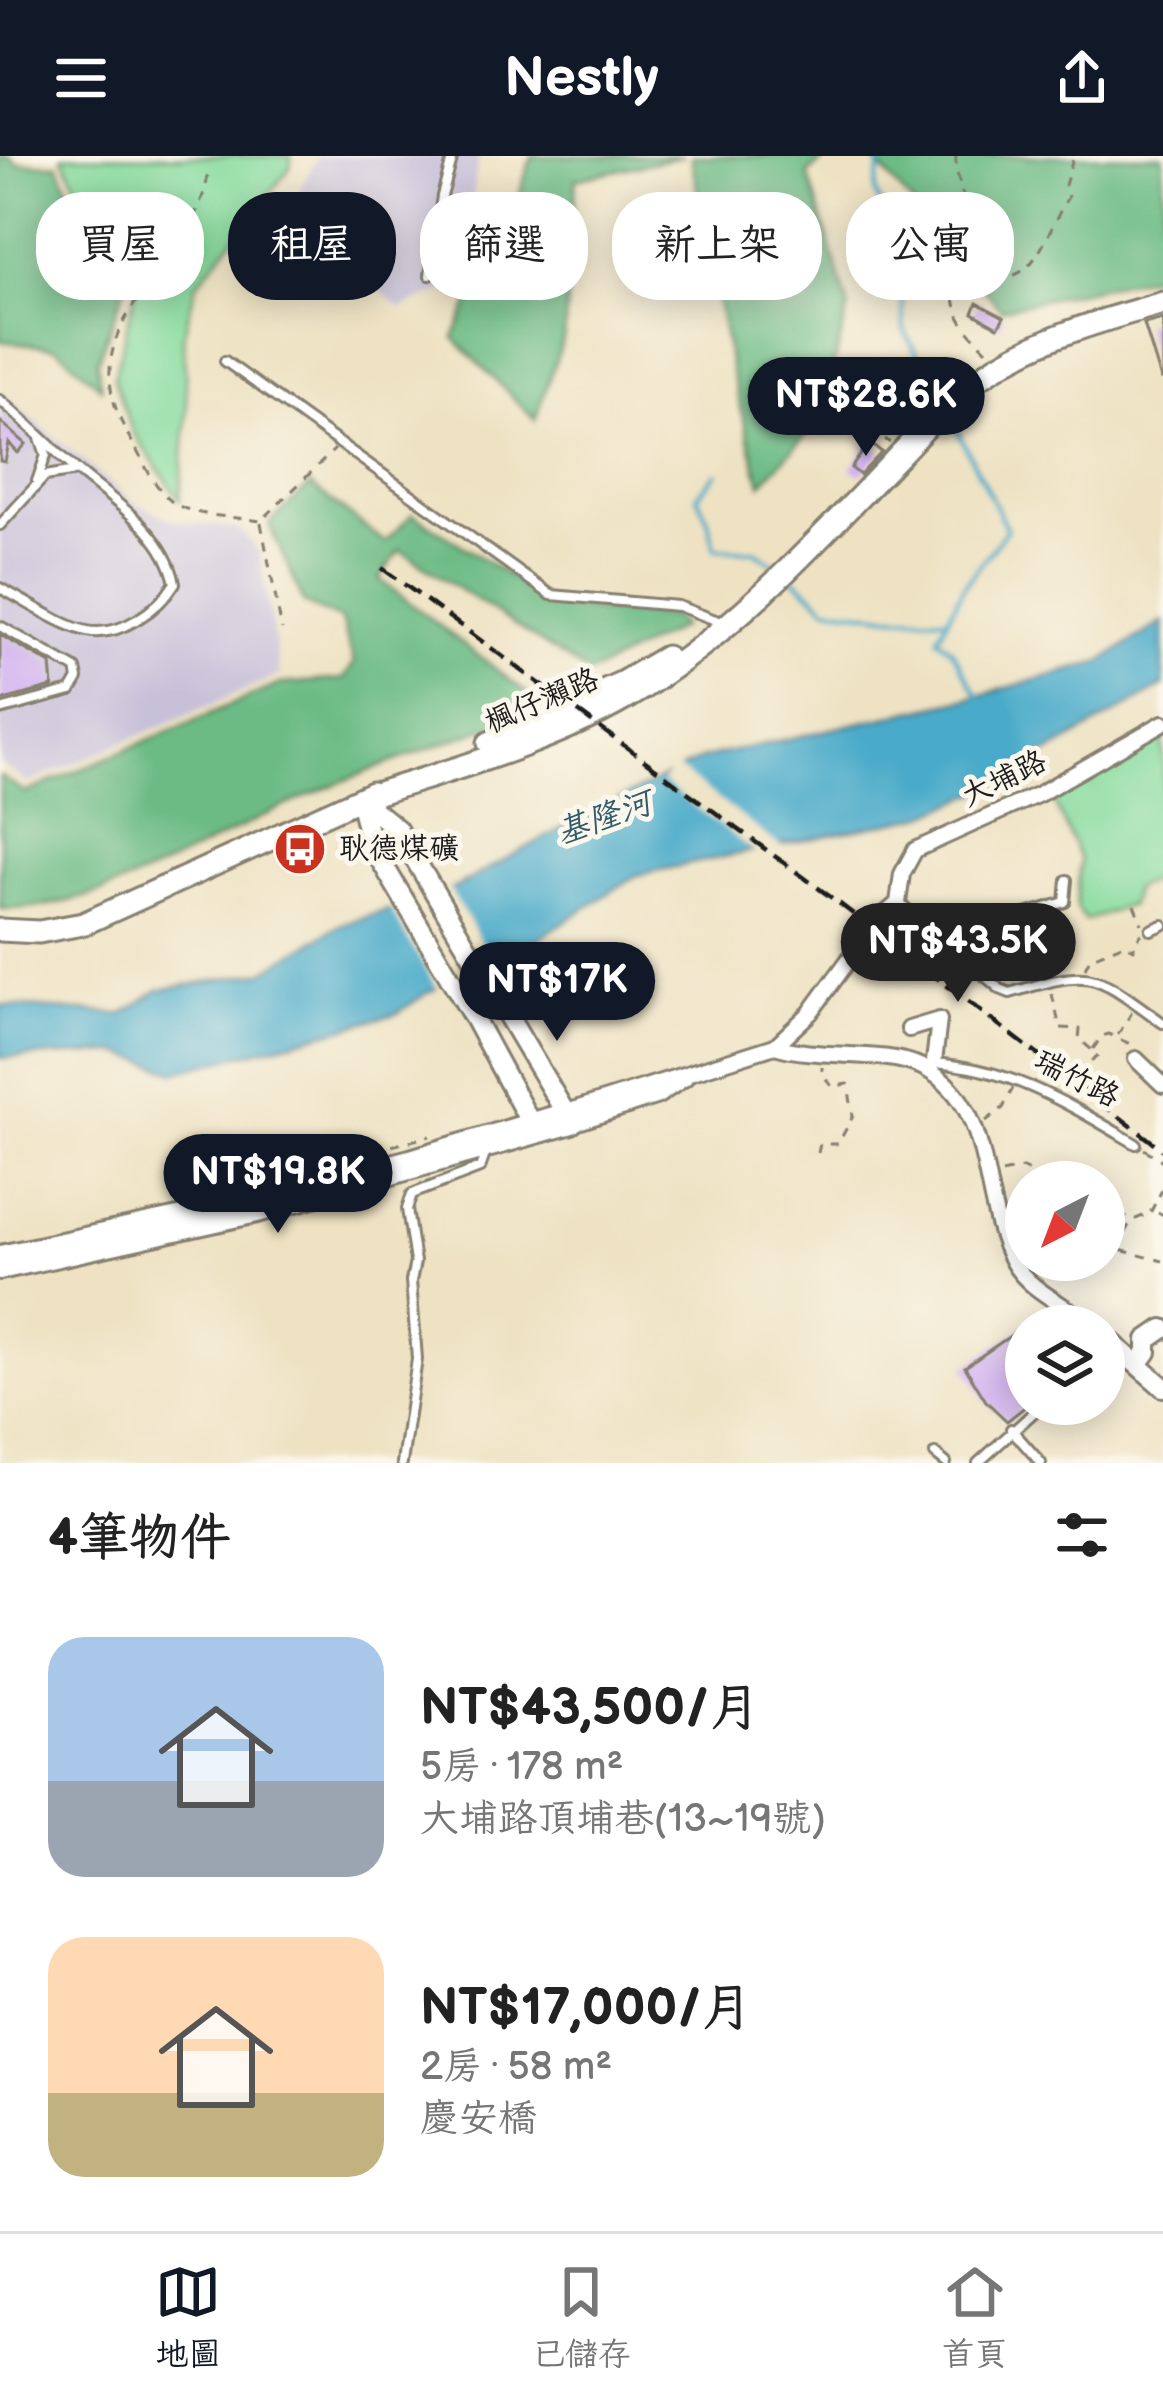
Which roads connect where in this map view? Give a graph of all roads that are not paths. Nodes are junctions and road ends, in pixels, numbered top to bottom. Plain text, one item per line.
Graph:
1 (453, 156) edge
2 (443, 192) edge
3 (1163, 303) edge
4 (225, 361) dead end
5 (0, 400) edge
6 (28, 423) junction
7 (79, 472) junction
8 (37, 482) junction
9 (0, 525) edge
10 (0, 589) edge
11 (728, 624) junction
12 (0, 626) edge
13 (0, 710) edge
14 (1163, 722) edge
15 (360, 799) junction
16 (1067, 880) dead end
17 (898, 902) junction
18 (884, 915) tunnel mouth
19 (1163, 925) edge
20 (0, 930) edge
21 (1148, 931) road end
22 (865, 939) tunnel mouth
23 (952, 947) junction
24 (1163, 1023) edge
25 (909, 1029) dead end
26 (775, 1046) junction
27 (1136, 1059) road end
28 (926, 1064) junction
29 (1163, 1085) edge
30 (569, 1118) junction
31 (534, 1129) junction
32 (1136, 1144) road end
33 (486, 1151) junction
34 (0, 1255) edge
35 (0, 1270) edge
36 (1064, 1305) edge
37 (1155, 1334) edge
38 (1125, 1341) edge
39 (1125, 1355) edge
40 (1138, 1363) junction
41 (1163, 1387) edge
42 (1016, 1425) edge
43 (1011, 1429) junction
44 (935, 1454) dead end
45 (402, 1463) edge
46 (946, 1463) edge
47 (977, 1463) edge
48 (1041, 1463) edge

1 - 2 lane
3 - 11 main road, 楓仔瀨路
4 - 11 lane
5 - 6 lane
6 - 7 lane
6 - 8 lane
7 - 8 lane
7 - 10 lane
8 - 9 lane
11 - 15 main road, 楓仔瀨路
12 - 13 lane
14 - 17 street, 大埔路
15 - 20 main road, 楓仔瀨路
15 - 30 street
15 - 31 street
16 - 23 lane
17 - 18 street, 大埔路
17 - 23 lane
19 - 21 lane
22 - 26 street
23 - 24 lane
25 - 28 street
26 - 28 street, 瑞竹路
26 - 30 street
27 - 29 street
28 - 32 lane, 瑞竹路
28 - 36 street
30 - 31 street
31 - 33 street
31 - 34 street
33 - 35 street
33 - 45 lane
37 - 38 street
37 - 40 street
39 - 40 street
40 - 41 street
42 - 43 lane
43 - 47 lane
43 - 48 lane
44 - 46 lane

